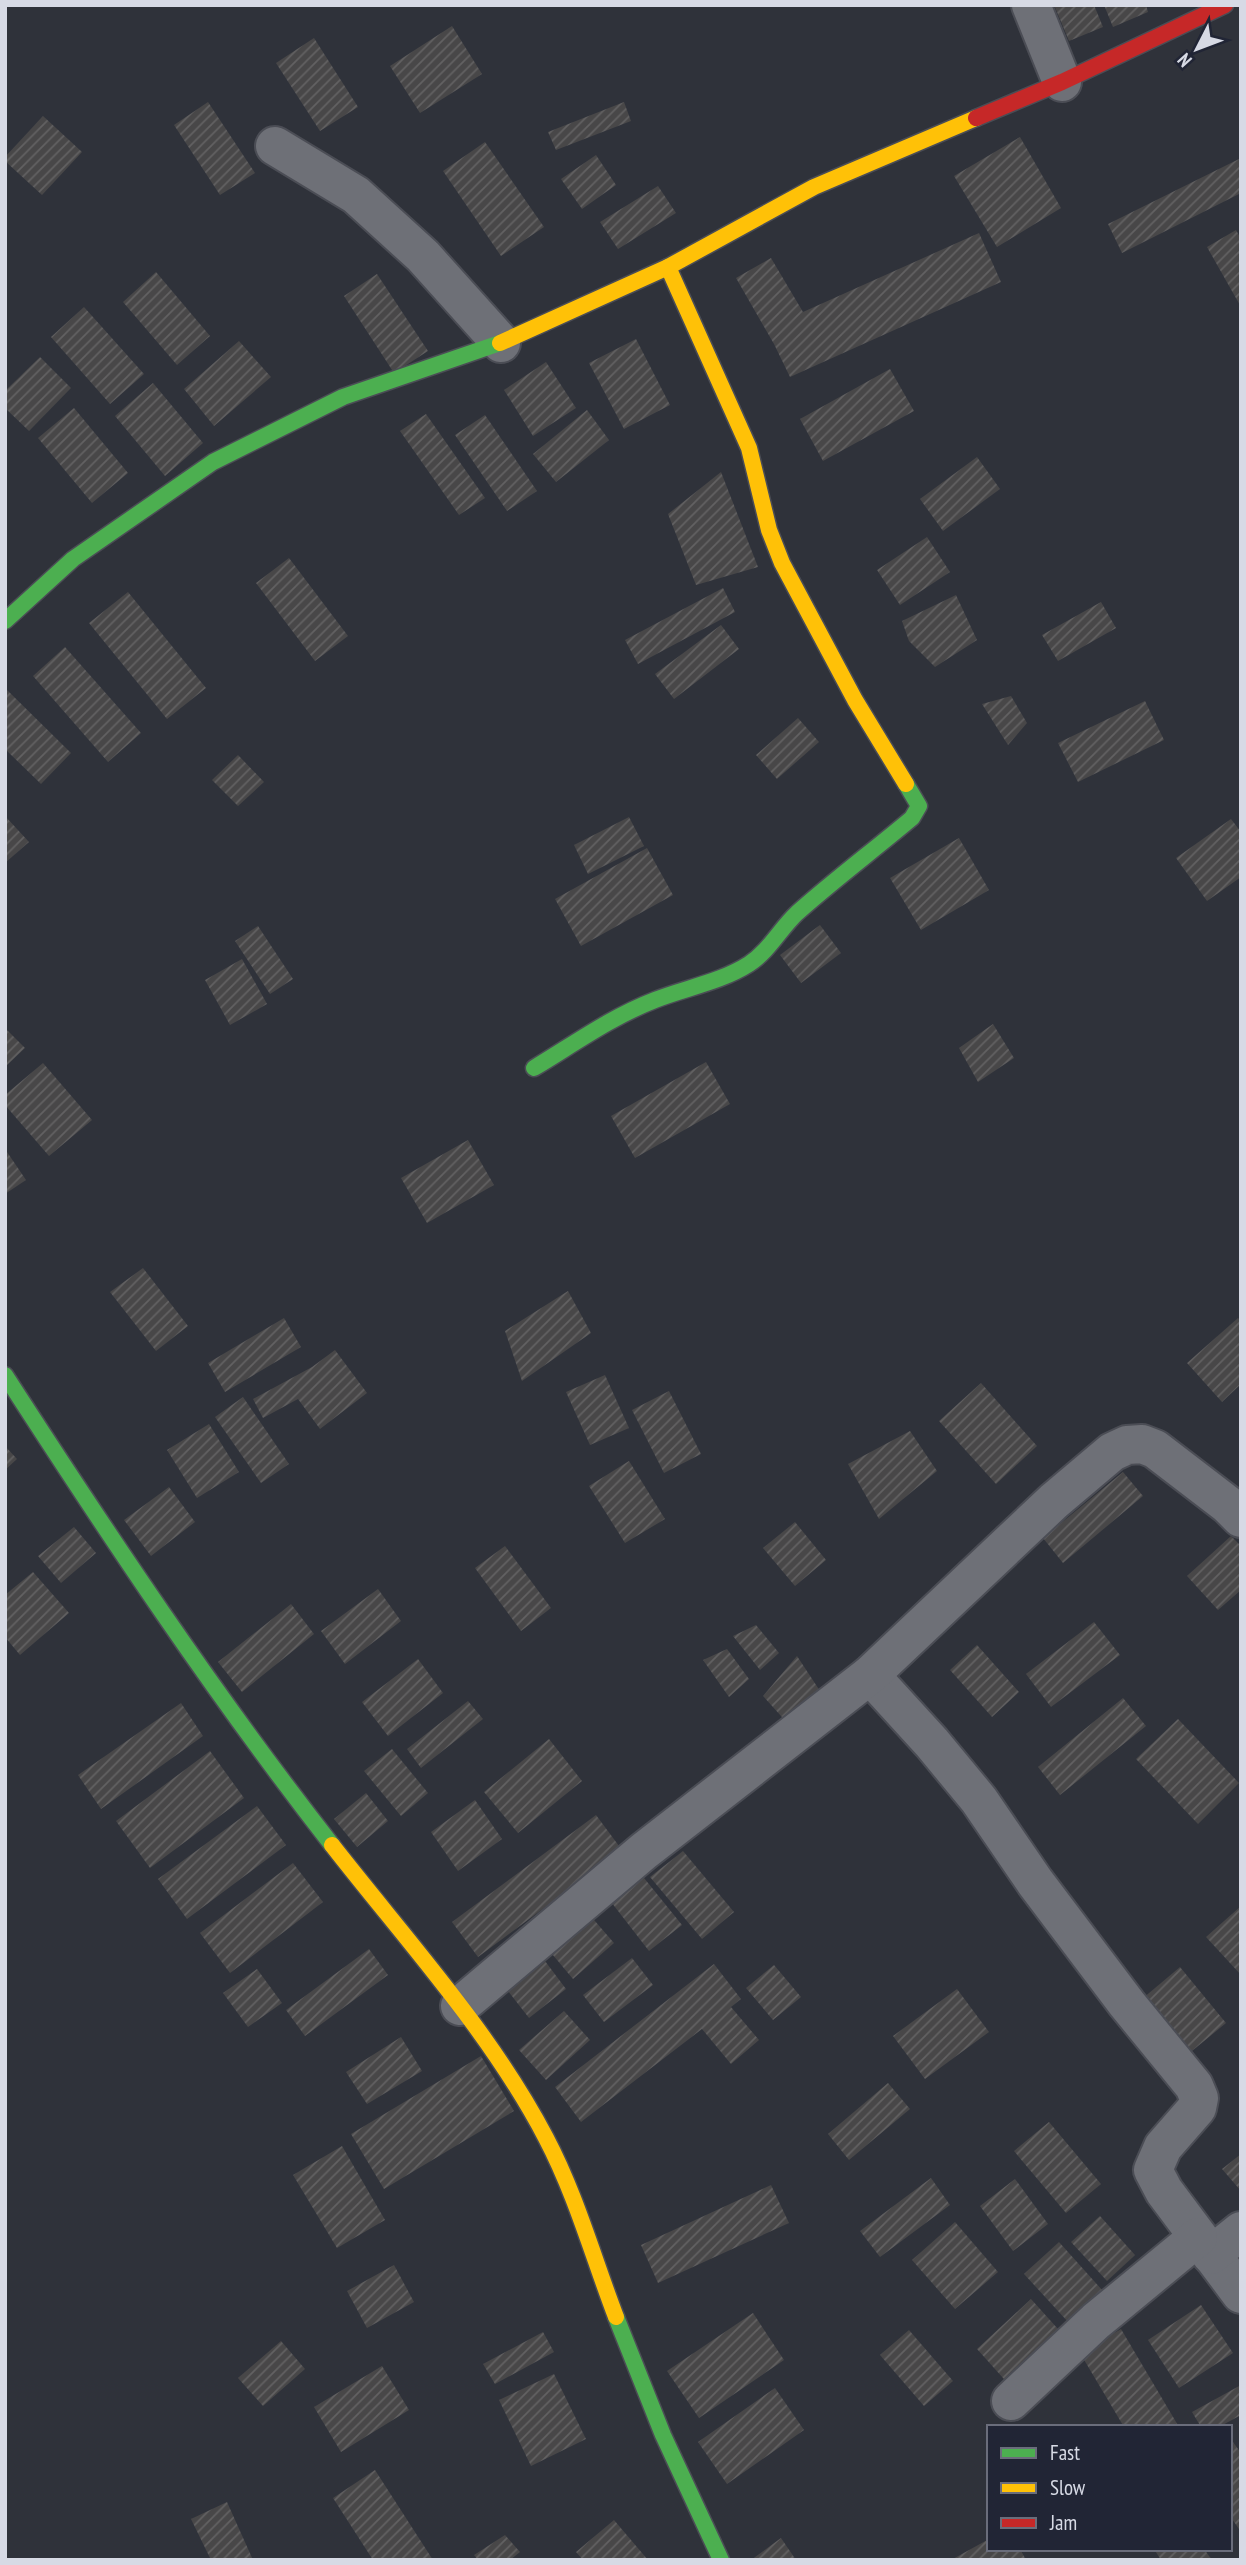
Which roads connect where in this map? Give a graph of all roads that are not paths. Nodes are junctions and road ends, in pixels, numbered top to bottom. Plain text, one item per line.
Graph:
1 (1031, 5) edge
2 (1225, 5) edge
3 (1062, 82) junction
4 (275, 146) dead end
5 (668, 267) junction
6 (501, 343) junction
7 (5, 621) edge
8 (534, 1068) dead end
9 (5, 1375) edge
10 (1241, 1518) edge
11 (870, 1675) junction
12 (460, 2006) junction
13 (1241, 2231) edge
14 (1205, 2246) junction
15 (1241, 2294) edge
16 (1011, 2402) dead end
17 (721, 2560) edge

1 - 3 street
2 - 3 street
3 - 5 street
4 - 6 street
5 - 6 street
5 - 8 street
6 - 7 street
9 - 12 street
10 - 11 street
11 - 12 street
11 - 14 street
12 - 17 street
13 - 14 street
14 - 15 street
14 - 16 street

